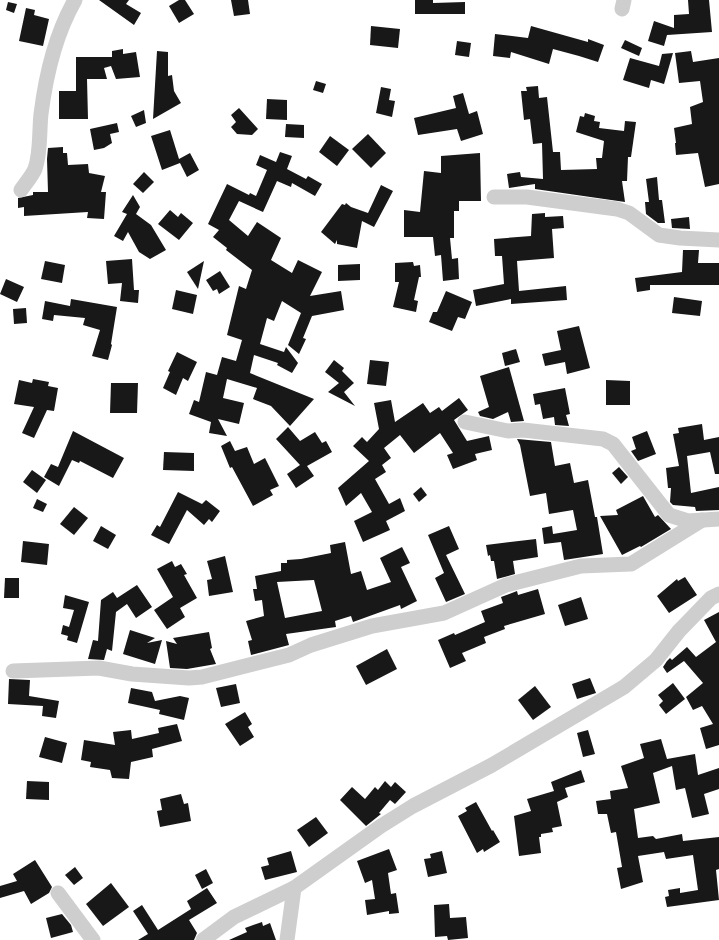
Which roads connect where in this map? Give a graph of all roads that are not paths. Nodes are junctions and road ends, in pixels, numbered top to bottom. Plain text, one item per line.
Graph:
1 (75, 0) edge
2 (21, 190) dead end
3 (494, 197) dead end
4 (719, 240) edge
5 (466, 422) dead end
6 (719, 519) edge
7 (702, 520) junction
8 (719, 594) edge
9 (13, 671) dead end
10 (294, 888) junction
11 (58, 893) dead end
12 (93, 940) edge
13 (203, 940) edge
14 (287, 940) edge

1 - 2 street
3 - 4 street
5 - 7 street
6 - 7 street
7 - 9 street
8 - 10 street
10 - 13 street
10 - 14 street
11 - 12 street

